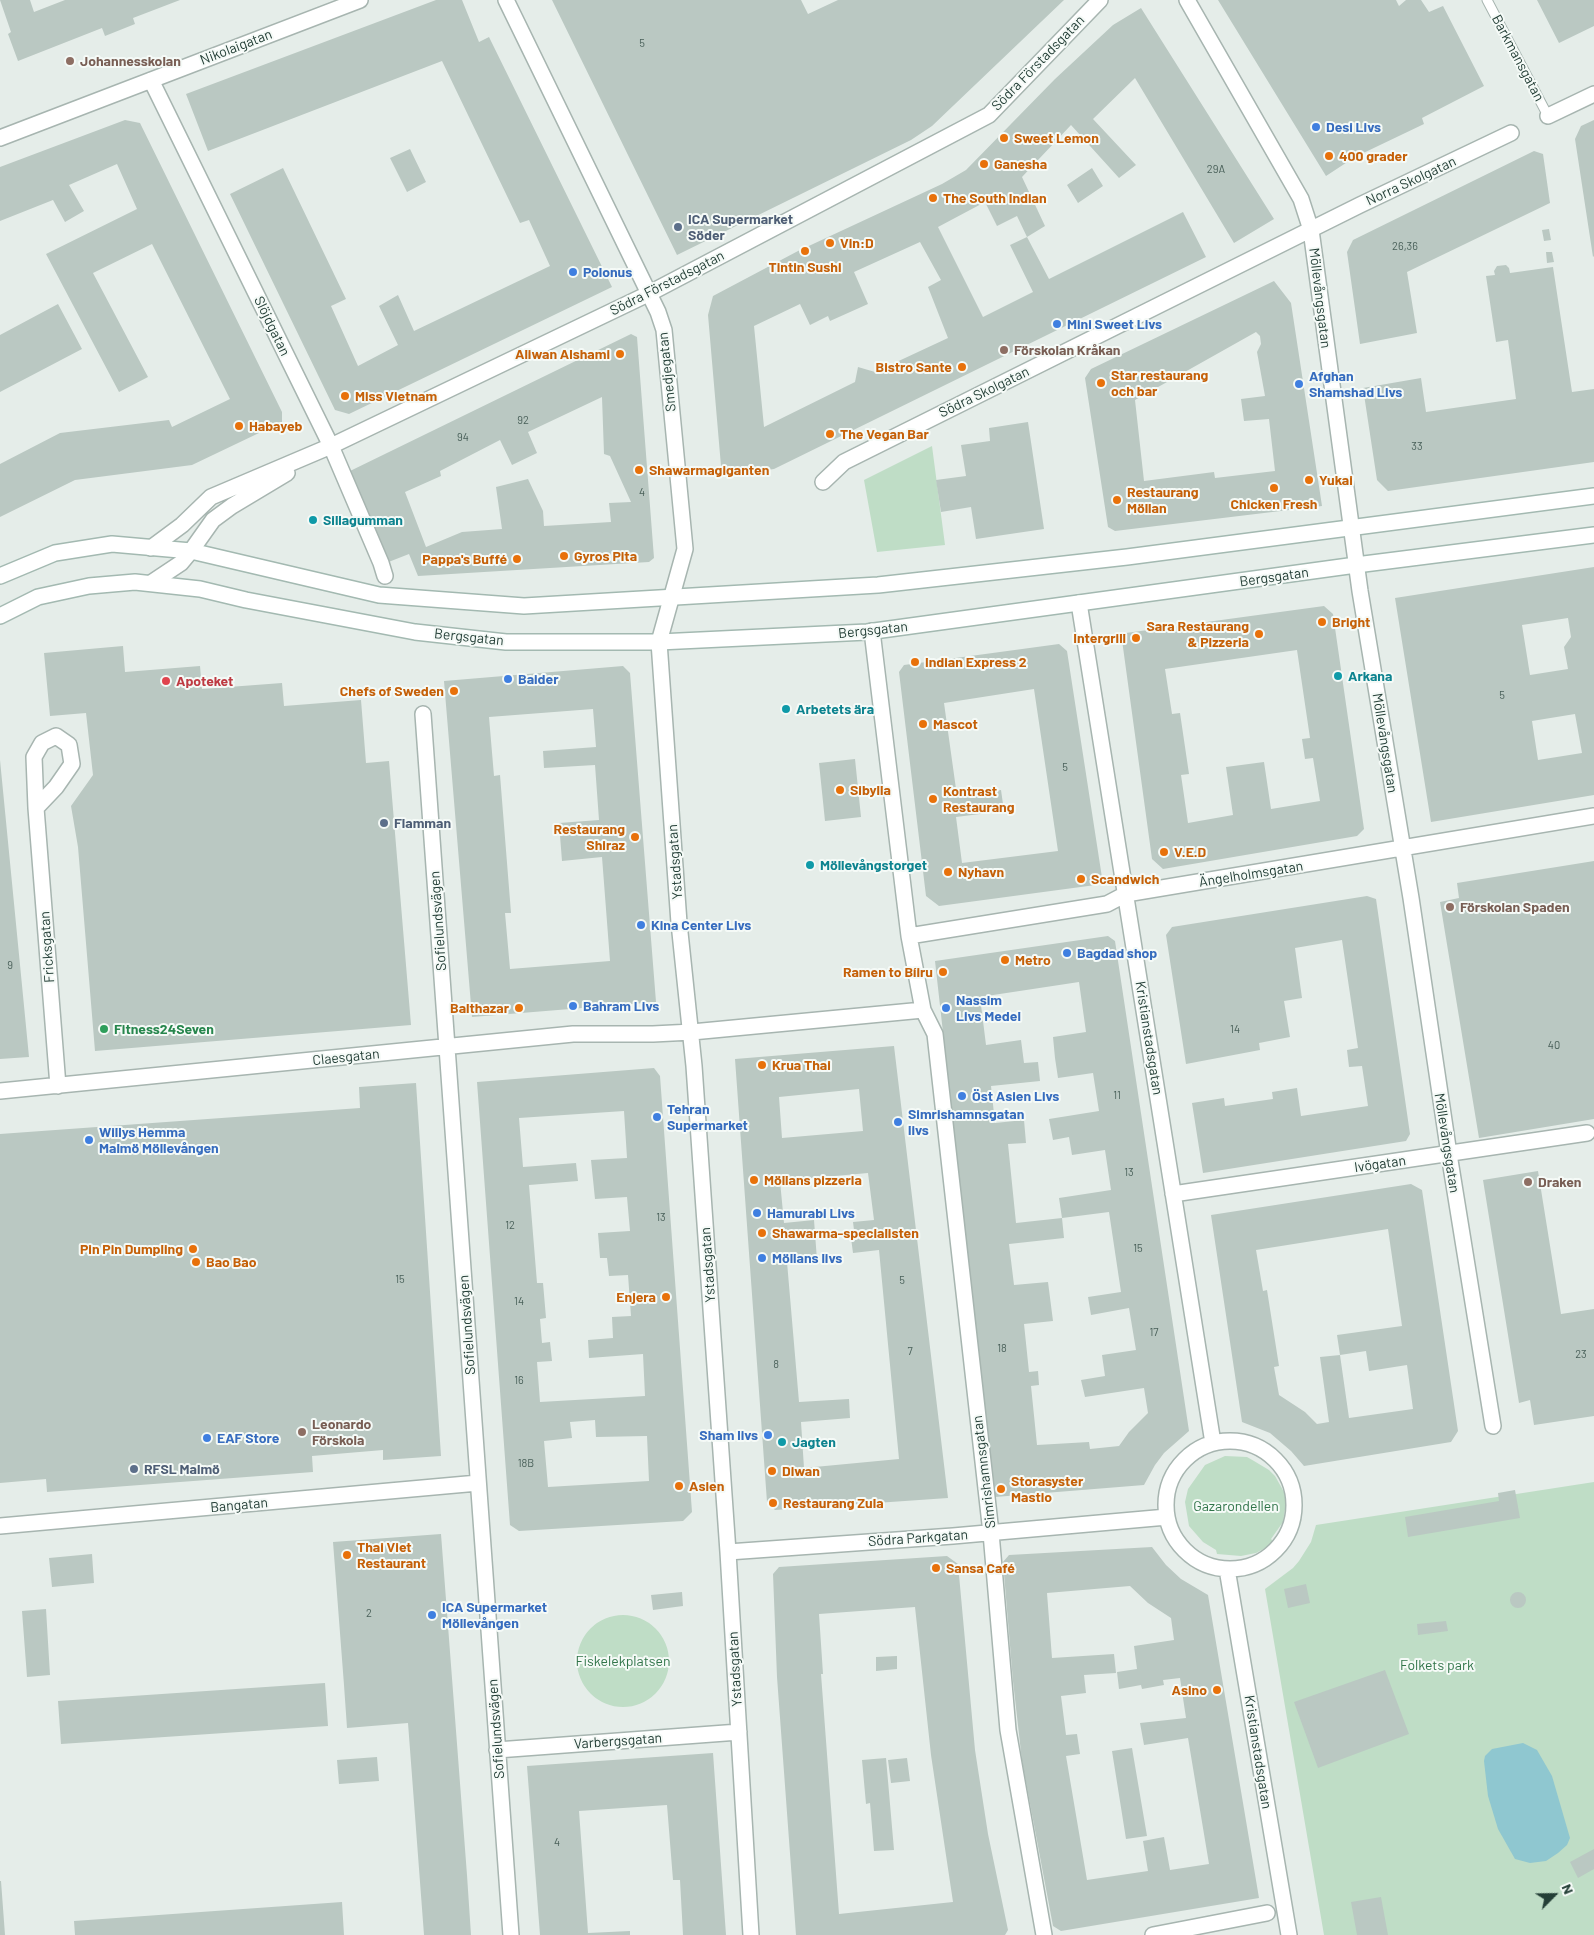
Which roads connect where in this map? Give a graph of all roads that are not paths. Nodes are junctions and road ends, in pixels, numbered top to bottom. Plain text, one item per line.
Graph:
1 (360, 0) edge
2 (506, 0) edge
3 (1100, 0) edge
4 (1187, 0) edge
5 (1487, 0) edge
6 (151, 80) junction
7 (1594, 94) edge
8 (1548, 116) joint
9 (1511, 133) dead end
10 (0, 138) edge
11 (1312, 230) junction
12 (648, 294) junction
13 (331, 446) junction
14 (823, 482) dead end
15 (1594, 496) edge
16 (1350, 528) junction
17 (1594, 535) edge
18 (151, 548) junction
19 (191, 552) junction
20 (1356, 565) junction
21 (0, 576) edge
22 (385, 576) dead end
23 (151, 583) junction
24 (672, 598) junction
25 (1079, 604) junction
26 (0, 616) edge
27 (872, 631) junction
28 (660, 642) junction
29 (422, 714) dead end
30 (36, 808) dead end
31 (1594, 816) edge
32 (1402, 848) junction
33 (1126, 894) junction
34 (909, 936) junction
35 (923, 1010) junction
36 (692, 1032) junction
37 (447, 1046) junction
38 (58, 1086) junction
39 (0, 1091) edge
40 (1587, 1133) dead end
41 (1449, 1154) junction
42 (1173, 1194) junction
43 (1493, 1426) dead end
44 (1213, 1443) junction
45 (478, 1483) junction
46 (1167, 1517) junction
47 (0, 1526) edge
48 (991, 1532) junction
49 (728, 1552) junction
50 (1227, 1569) junction
51 (739, 1732) junction
52 (497, 1750) junction
53 (1268, 1913) dead end
54 (511, 1935) edge
55 (751, 1935) edge
56 (1044, 1935) edge
57 (1153, 1935) edge
58 (1289, 1935) edge

1 - 6 street, Nikolaigatan
2 - 12 street, Smedjegatan
3 - 12 street, Södra Förstadsgatan
4 - 11 street, Möllevångsgatan
5 - 8 lane, Barkmansgatan
6 - 10 street, Nikolaigatan
6 - 13 street, Slöjdgatan
7 - 8 street
9 - 11 street, Norra Skolgatan
11 - 14 street, Södra Skolgatan
11 - 16 street, Möllevångsgatan
12 - 13 street, Södra Förstadsgatan
12 - 24 street, Smedjegatan
13 - 18 street, Södra Förstadsgatan
13 - 19 street, Södra Förstadsgatan
13 - 22 street, Slöjdgatan
15 - 16 street
16 - 20 street, Möllevångsgatan
16 - 24 street
17 - 20 street, Bergsgatan
18 - 19 street
18 - 21 street
19 - 23 street, Södra Förstadsgatan
19 - 24 street
20 - 25 street, Bergsgatan
20 - 32 street, Möllevångsgatan
23 - 26 street
23 - 28 street, Bergsgatan
24 - 28 street, Ystadsgatan
25 - 27 street, Bergsgatan
25 - 33 street, Kristianstadsgatan
27 - 28 street, Bergsgatan
27 - 34 street
28 - 36 street, Ystadsgatan
29 - 37 street, Sofielundsvägen
30 - 38 street, Fricksgatan
31 - 32 street, Ängelholmsgatan
32 - 33 street, Ängelholmsgatan
32 - 41 street, Möllevångsgatan
33 - 34 street, Ängelholmsgatan
33 - 42 street, Kristianstadsgatan
34 - 35 street
35 - 36 street
35 - 48 street, Simrishamnsgatan
36 - 37 street, Claesgatan
36 - 49 street, Ystadsgatan
37 - 38 street, Claesgatan
37 - 45 street, Sofielundsvägen
38 - 39 street, Claesgatan
40 - 41 street, Ivögatan
41 - 42 street, Ivögatan
41 - 43 street, Möllevångsgatan
42 - 44 street, Kristianstadsgatan
44 - 46 street
44 - 50 street
45 - 47 street, Bangatan
45 - 52 street, Sofielundsvägen
46 - 48 street, Södra Parkgatan
46 - 50 street
48 - 49 street, Södra Parkgatan
48 - 56 street, Simrishamnsgatan
49 - 51 street, Ystadsgatan
50 - 58 street, Kristianstadsgatan
51 - 52 street, Varbergsgatan
51 - 55 street, Ystadsgatan
52 - 54 street, Sofielundsvägen
53 - 57 street

